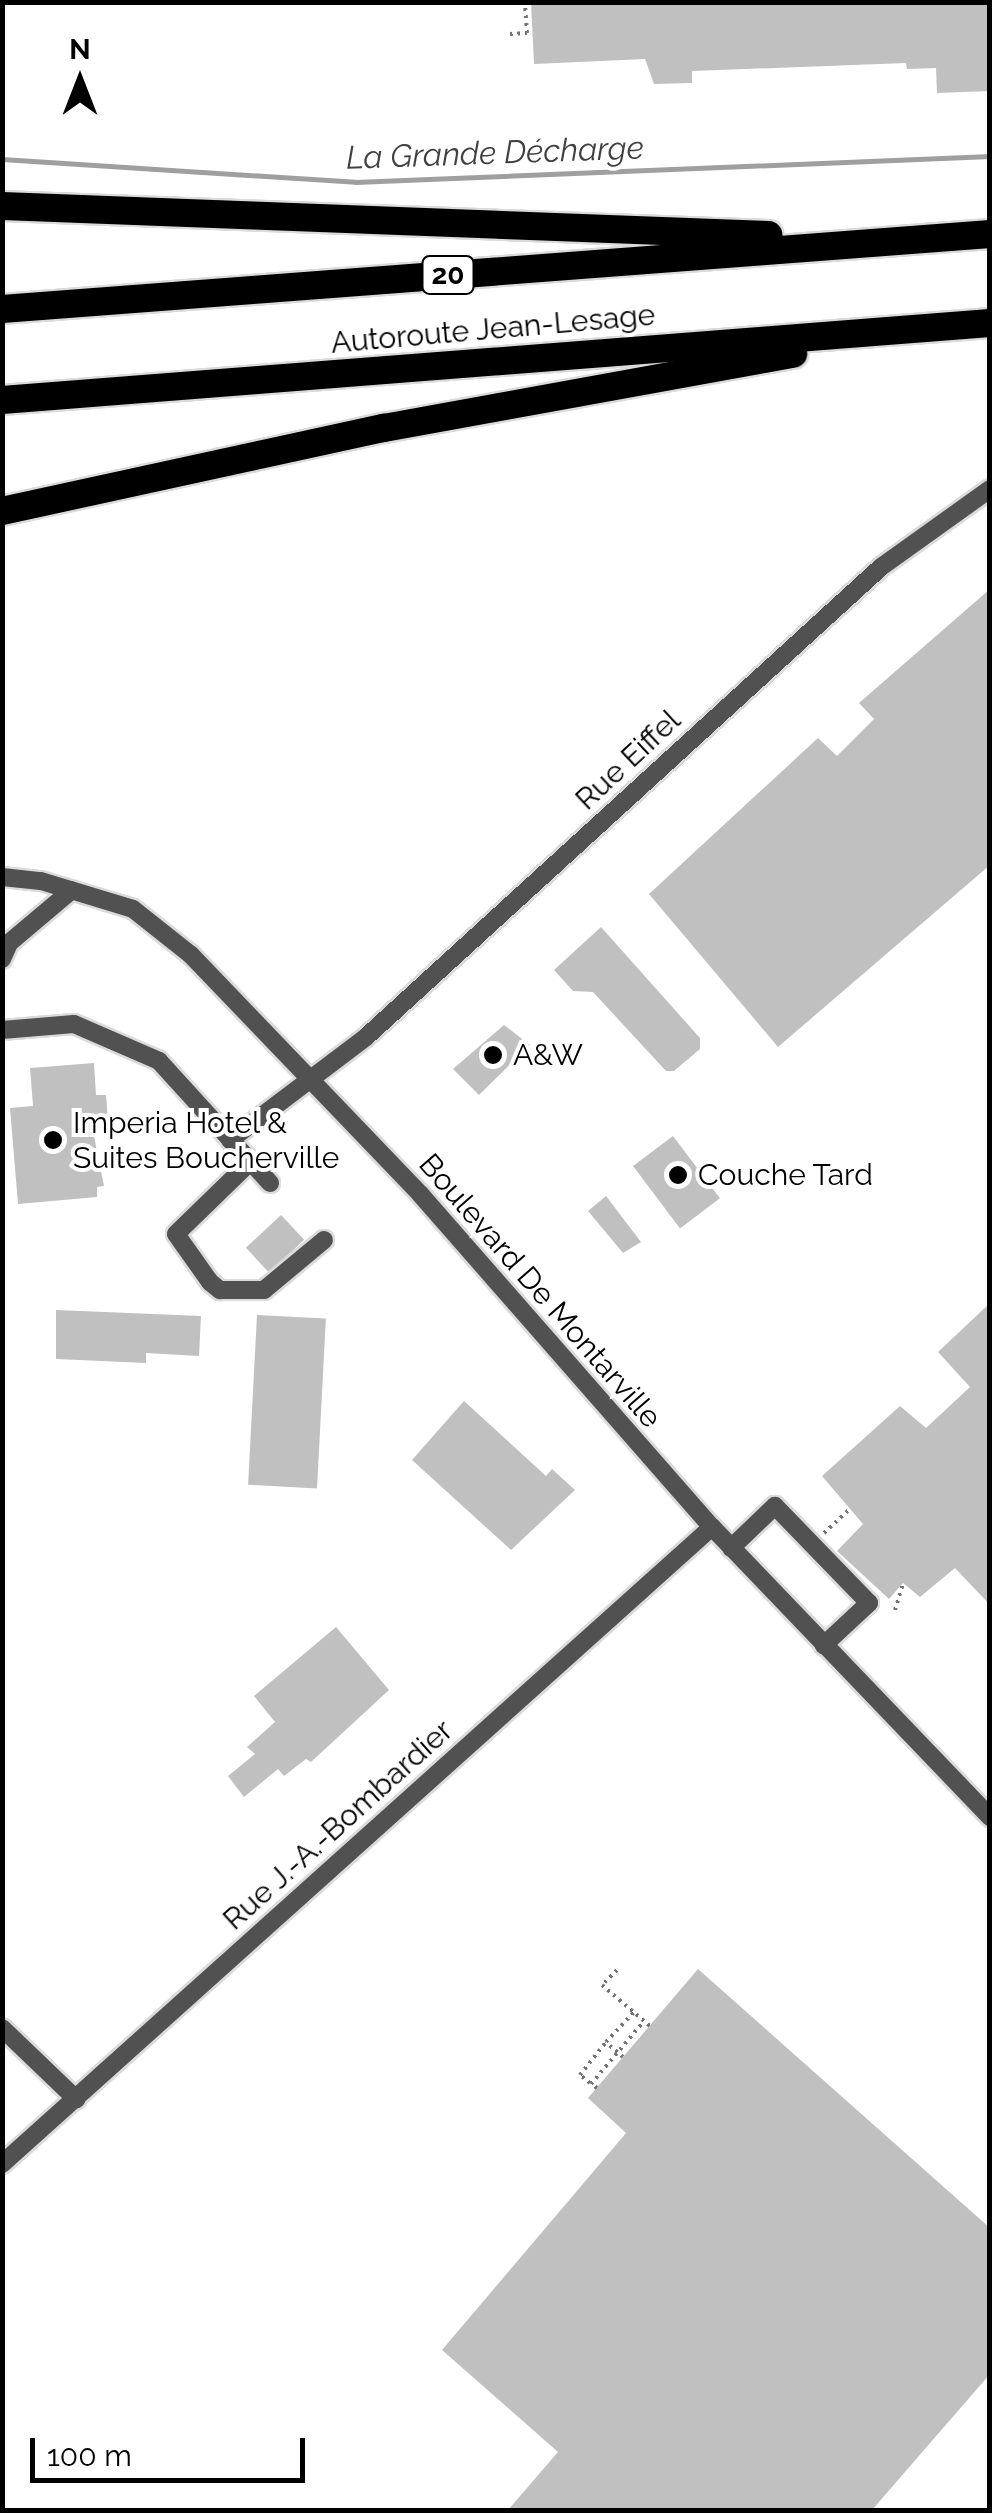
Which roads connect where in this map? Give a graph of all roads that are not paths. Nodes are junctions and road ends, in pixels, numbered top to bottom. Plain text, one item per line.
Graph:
1 (2, 206) edge
2 (990, 234) edge
3 (894, 241) junction
4 (2, 309) edge
5 (976, 324) edge
6 (2, 400) edge
7 (990, 489) edge
8 (2, 511) edge
9 (2, 877) edge
10 (72, 890) junction
11 (5, 943) edge
12 (2, 1030) edge
13 (311, 1080) junction
14 (230, 1140) junction
15 (250, 1162) junction
16 (270, 1183) dead end
17 (324, 1240) dead end
18 (712, 1528) junction
19 (732, 1548) junction
20 (824, 1644) junction
21 (990, 1818) edge
22 (2, 2028) edge
23 (76, 2098) junction
24 (2, 2164) edge

1 - 3 highway
2 - 3 highway, Autoroute Jean-Lesage / 20
3 - 4 highway, Autoroute Jean-Lesage / 20
5 - 6 highway, Autoroute Jean-Lesage
5 - 8 highway
7 - 13 street, Rue Eiffel
9 - 10 street, Boulevard De Montarville
10 - 11 street
10 - 13 street, Boulevard De Montarville
12 - 14 street
13 - 14 street, Rue Eiffel
13 - 18 street, Boulevard De Montarville
14 - 15 street
15 - 16 street
15 - 17 street
18 - 19 street, Boulevard De Montarville
18 - 23 street, Rue J.-A.-Bombardier
19 - 20 street, Boulevard De Montarville
19 - 20 street
20 - 21 street, Boulevard De Montarville
22 - 23 street
23 - 24 street, Rue J.-A.-Bombardier

